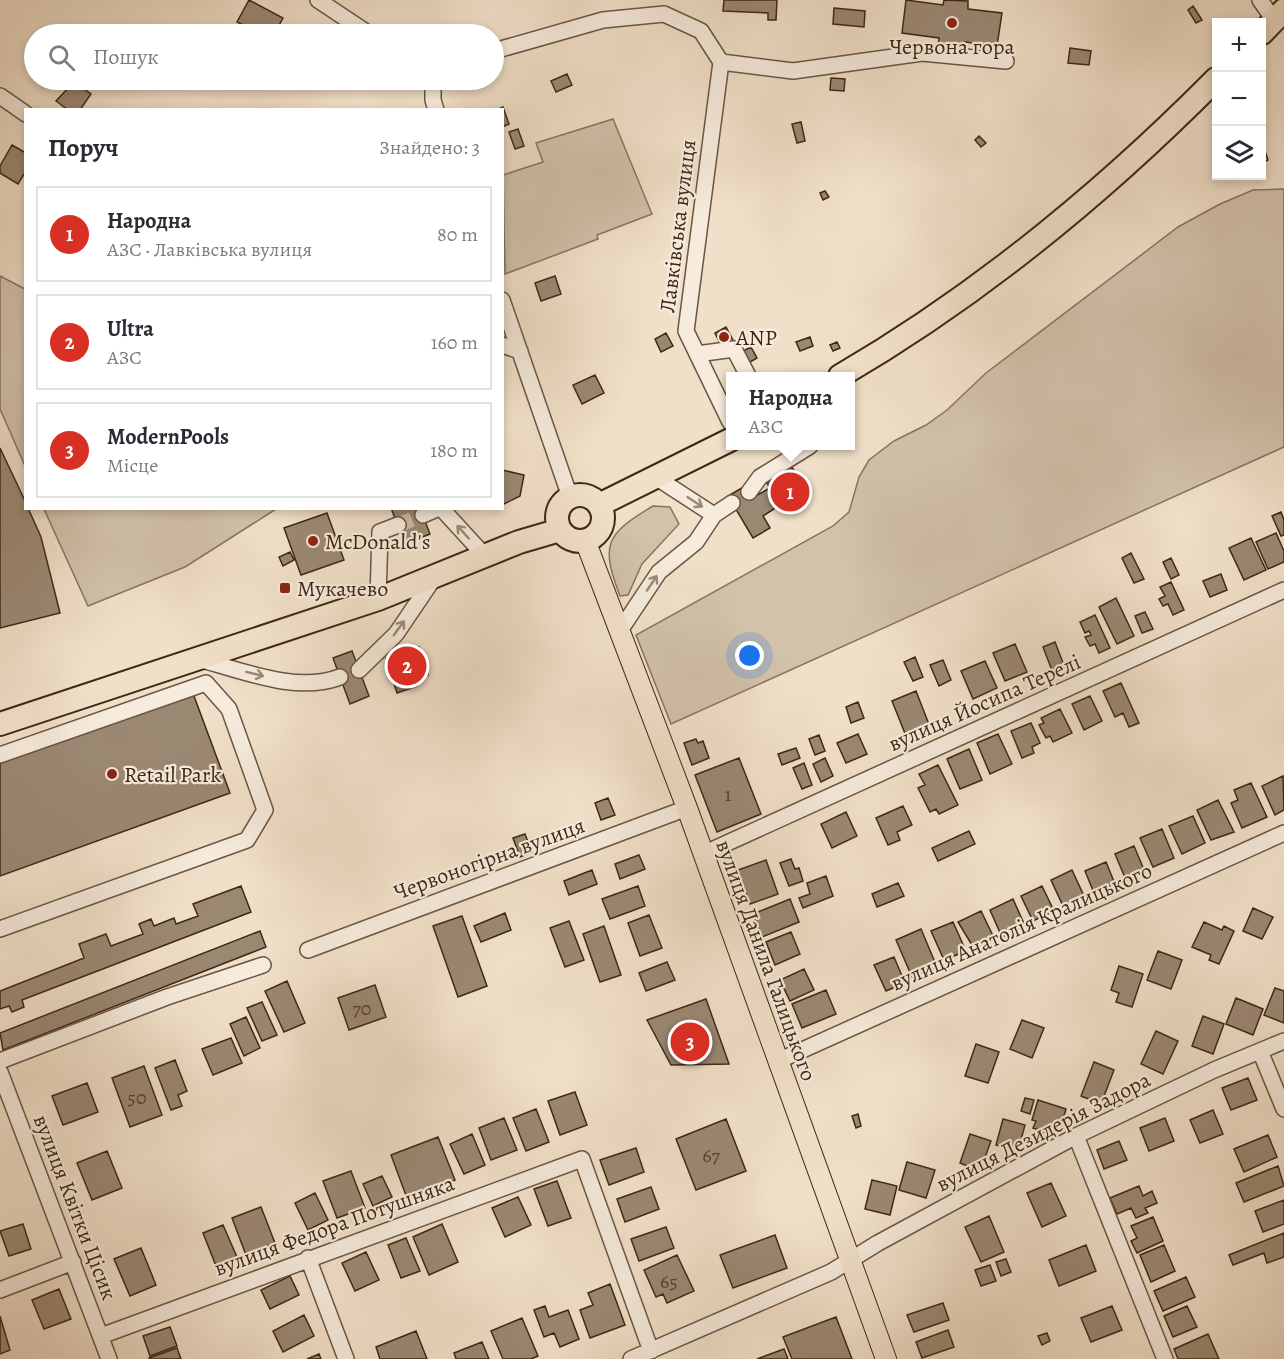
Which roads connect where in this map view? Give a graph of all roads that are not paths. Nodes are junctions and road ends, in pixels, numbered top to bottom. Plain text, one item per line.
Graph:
1 (318, 0) edge
2 (1260, 0) edge
3 (1273, 21) edge
4 (354, 24) edge
5 (504, 48) edge
6 (1006, 61) dead end
7 (721, 62) junction
8 (1212, 83) edge
9 (433, 90) edge
10 (0, 96) edge
11 (435, 108) edge
12 (24, 113) edge
13 (504, 306) edge
14 (504, 346) edge
15 (520, 351) junction
16 (697, 354) junction
17 (746, 372) edge
18 (847, 372) edge
19 (725, 396) edge
20 (726, 442) edge
21 (804, 450) edge
22 (657, 478) junction
23 (749, 492) dead end
24 (570, 497) junction
25 (732, 503) dead end
26 (599, 505) junction
27 (434, 510) edge
28 (442, 510) edge
29 (423, 514) tunnel mouth
30 (714, 514) junction
31 (398, 525) tunnel mouth
32 (560, 530) junction
33 (585, 540) junction
34 (485, 556) junction
35 (434, 578) junction
36 (1284, 590) edge
37 (378, 599) junction
38 (620, 632) junction
39 (191, 662) junction
40 (359, 670) dead end
41 (340, 677) dead end
42 (206, 683) junction
43 (0, 724) edge
44 (0, 755) edge
45 (687, 808) junction
46 (1284, 833) edge
47 (703, 854) junction
48 (0, 929) edge
49 (308, 950) dead end
50 (263, 965) dead end
51 (1284, 1041) edge
52 (1260, 1051) junction
53 (0, 1060) edge
54 (778, 1060) junction
55 (0, 1072) edge
56 (1284, 1109) edge
57 (1076, 1136) junction
58 (308, 1258) junction
59 (73, 1262) junction
60 (851, 1262) junction
61 (0, 1290) edge
62 (101, 1336) junction
63 (651, 1352) junction
64 (110, 1359) edge
65 (346, 1359) edge
66 (631, 1359) edge
67 (886, 1359) edge
68 (1165, 1359) edge

1 - 4 street
2 - 3 street
5 - 7 street
6 - 7 street
7 - 16 street, Лавківська вулиця
8 - 18 highway
9 - 11 street
10 - 12 street
13 - 15 street
14 - 15 street
15 - 24 street
16 - 17 street
16 - 19 street, Лавківська вулиця
20 - 22 highway
21 - 23 street
22 - 26 highway
22 -> 30 street
24 - 26 highway
24 - 32 highway
25 - 30 street
26 - 33 highway
27 - 29 street
34 -> 28 street
38 -> 30 street
31 - 37 street
32 - 33 highway
32 - 34 highway
33 - 38 main road, вулиця Данила Галицького
34 - 35 highway
35 - 37 highway
40 -> 35 street
36 - 47 street, вулиця Йосипа Терелі
37 - 39 highway
38 - 45 main road, вулиця Данила Галицького
39 -> 41 street
39 - 42 street
39 - 43 highway
42 - 44 street
42 - 48 street
45 - 47 main road, вулиця Данила Галицького
45 - 49 street, Червоногірна вулиця
46 - 54 street, вулиця Анатолія Кралицького
47 - 54 main road, вулиця Данила Галицького
50 - 53 street
51 - 52 street, вулиця Дезидерія Задора
52 - 56 street
52 - 57 street, вулиця Дезидерія Задора
54 - 60 main road, вулиця Данила Галицького
55 - 59 street, вулиця Квітки Цісик
57 - 60 street, вулиця Дезидерія Задора
57 - 68 street
58 - 62 street, вулиця Федора Потушняка
58 - 63 street, вулиця Федора Потушняка
58 - 65 street
59 - 61 street
59 - 62 street, вулиця Квітки Цісик
60 - 63 street, вулиця Дезидерія Задора
60 - 67 main road, вулиця Данила Галицького
62 - 64 street, вулиця Квітки Цісик
63 - 66 street, вулиця Дезидерія Задора

